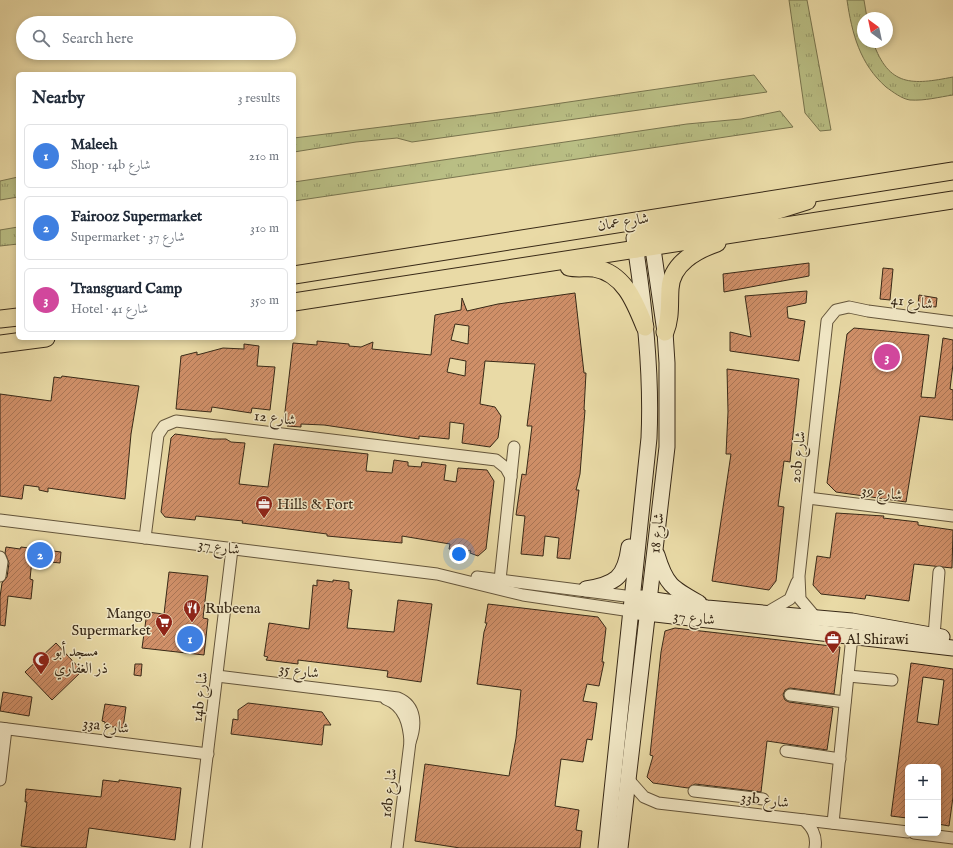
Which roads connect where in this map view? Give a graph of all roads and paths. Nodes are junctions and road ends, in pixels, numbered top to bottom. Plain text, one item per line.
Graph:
1 (953, 171) edge
2 (953, 200) edge
3 (631, 221) junction
4 (650, 232) junction
5 (734, 234) junction
6 (636, 249) junction
7 (556, 261) junction
8 (296, 275) edge
9 (296, 302) edge
10 (16, 317) edge
11 (0, 319) edge
12 (953, 322) edge
13 (645, 327) junction
14 (665, 332) junction
15 (31, 340) edge
16 (826, 340) joint
17 (0, 344) edge
18 (496, 460) junction
19 (511, 477) junction
20 (808, 498) junction
21 (953, 516) edge
22 (0, 520) edge
23 (640, 530) junction
24 (145, 538) junction
25 (232, 550) junction
26 (655, 550) junction
27 (0, 557) edge
28 (939, 572) dead end
29 (437, 574) junction
30 (0, 576) edge
31 (800, 576) junction
32 (500, 580) junction
33 (586, 589) junction
34 (632, 604) junction
35 (649, 606) junction
36 (707, 608) junction
37 (766, 613) junction
38 (816, 618) junction
39 (852, 636) junction
40 (934, 636) junction
41 (953, 640) edge
42 (953, 648) edge
43 (217, 676) junction
44 (848, 676) junction
45 (892, 680) dead end
46 (790, 695) dead end
47 (846, 702) junction
48 (3, 729) edge
49 (410, 742) joint
50 (786, 751) dead end
51 (208, 754) junction
52 (840, 759) junction
53 (628, 779) junction
54 (0, 780) edge
55 (694, 791) dead end
56 (729, 795) junction
57 (763, 799) dead end
58 (727, 810) junction
59 (804, 820) junction
60 (833, 823) junction
61 (905, 832) edge
62 (937, 836) edge
63 (953, 838) edge
64 (196, 848) edge
65 (397, 848) edge
66 (606, 848) edge
67 (620, 848) edge
68 (815, 848) edge

1 - 4 main road, شارع عمان
2 - 5 main road, شارع عمان
3 - 4 main road, شارع عمان
3 - 6 street, شارع 18
3 - 8 main road, شارع عمان
4 - 5 main road, شارع عمان
4 - 6 main road, شارع عمان
4 - 14 street, شارع 18
5 - 14 main road
6 - 7 main road, شارع عمان
6 - 13 street, شارع 18
7 - 9 main road, شارع عمان
7 - 13 main road
10 - 11 main road
12 - 16 street, شارع 41
13 - 23 street, شارع 18
14 - 26 street, شارع 18
15 - 17 main road
16 - 20 street, 20b شارع
18 - 19 street
18 - 19 street
18 - 24 street, شارع 12
19 - 32 street
20 - 21 street, شارع 39
20 - 31 street, 20b شارع
22 - 24 street, شارع 37
23 - 33 street
23 - 34 street, شارع 18
24 - 25 street, شارع 37
25 - 29 street, شارع 37
25 - 43 street, 14b شارع
26 - 35 street, شارع 18
26 - 36 street
27 - 30 street
28 - 40 street
29 - 32 street, شارع 37
29 - 34 street, شارع 37
31 - 37 street, 20b شارع
31 - 38 street, 20b شارع
32 - 33 street, شارع 37
33 - 34 street, شارع 37
34 - 35 street, شارع 37
34 - 66 street, شارع 18
35 - 36 street, شارع 37
35 - 39 street, شارع 37
35 - 53 street, شارع 18
36 - 37 street, شارع 37
37 - 38 street, شارع 37
38 - 40 street, شارع 37
39 - 42 street, شارع 37
39 - 44 street
40 - 41 street, شارع 37
43 - 49 street, شارع 35
43 - 51 street, 14b شارع
44 - 45 street
44 - 47 street
46 - 47 street
47 - 52 street
48 - 51 street, 33a شارع
48 - 54 street
49 - 65 street, 16b شارع
50 - 52 street
51 - 64 street, 14b شارع
52 - 60 street
53 - 58 street, 33b شارع
53 - 67 street, شارع 18
55 - 56 street
56 - 57 street
56 - 58 street
58 - 59 street, 33b شارع
59 - 60 street, 33b شارع
59 - 68 street
60 - 61 street, 33b شارع
62 - 63 street

